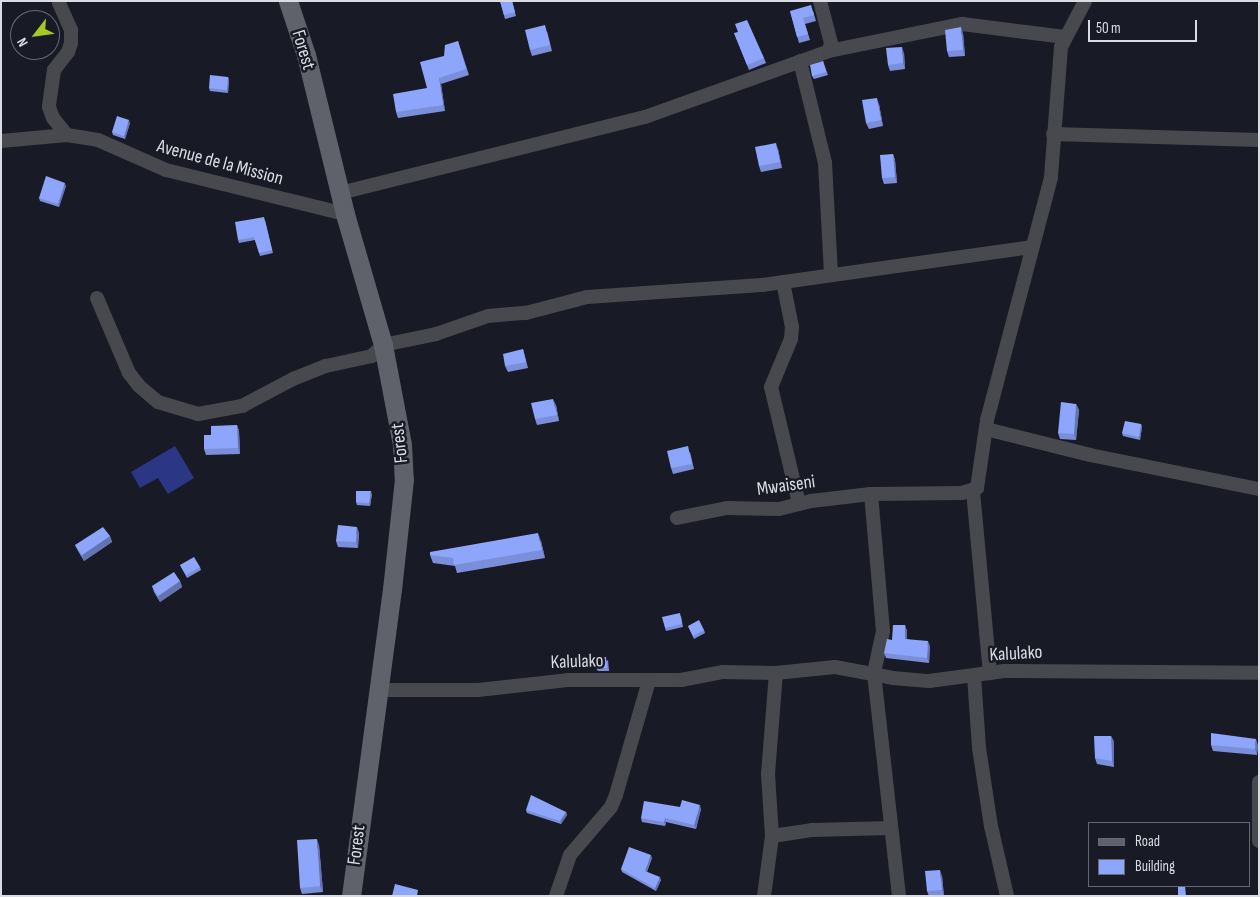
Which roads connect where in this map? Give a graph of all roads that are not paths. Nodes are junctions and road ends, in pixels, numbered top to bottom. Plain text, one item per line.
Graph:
1 (288, 1) edge
2 (820, 1) edge
3 (1085, 1) edge
4 (59, 3) dead end
5 (1065, 37) junction
6 (829, 51) junction
7 (800, 61) junction
8 (1053, 134) junction
9 (67, 135) junction
10 (1259, 140) edge
11 (1, 141) edge
12 (340, 194) junction
13 (345, 214) junction
14 (1032, 247) junction
15 (831, 274) junction
16 (783, 282) junction
17 (97, 298) dead end
18 (383, 345) junction
19 (986, 428) junction
20 (1259, 489) edge
21 (973, 491) junction
22 (871, 494) junction
23 (799, 504) junction
24 (677, 518) dead end
25 (1259, 672) edge
26 (776, 673) junction
27 (874, 673) junction
28 (990, 673) junction
29 (974, 676) junction
30 (649, 681) junction
31 (378, 690) junction
32 (1259, 782) edge
33 (891, 828) junction
34 (772, 836) junction
35 (1259, 841) edge
36 (351, 896) edge
37 (556, 896) edge
38 (764, 896) edge
39 (899, 896) edge
40 (1007, 896) edge

1 - 12 street, Forest
2 - 6 street
3 - 5 street
4 - 9 street
5 - 6 street
5 - 8 street
6 - 7 street
7 - 12 street
7 - 15 street
8 - 10 street
8 - 14 street
9 - 11 street, Avenue de la Mission
9 - 13 street, Avenue de la Mission
12 - 13 street, Forest
13 - 18 street, Forest
14 - 15 street
14 - 19 street
15 - 16 street
16 - 18 street
16 - 23 street
17 - 18 street
18 - 31 street, Forest
19 - 20 street
19 - 21 street
21 - 22 street, Mwaiseni
21 - 28 street
22 - 23 street, Mwaiseni
22 - 27 street
23 - 24 street, Mwaiseni
25 - 28 street, Kalulako
26 - 27 street, Kalulako
26 - 30 street, Kalulako
26 - 34 street
27 - 29 street, Kalulako
27 - 33 street
28 - 29 street, Kalulako
29 - 40 street
30 - 31 street, Kalulako
30 - 37 street
31 - 36 street, Forest
32 - 35 street
33 - 34 street
33 - 39 street
34 - 38 street

